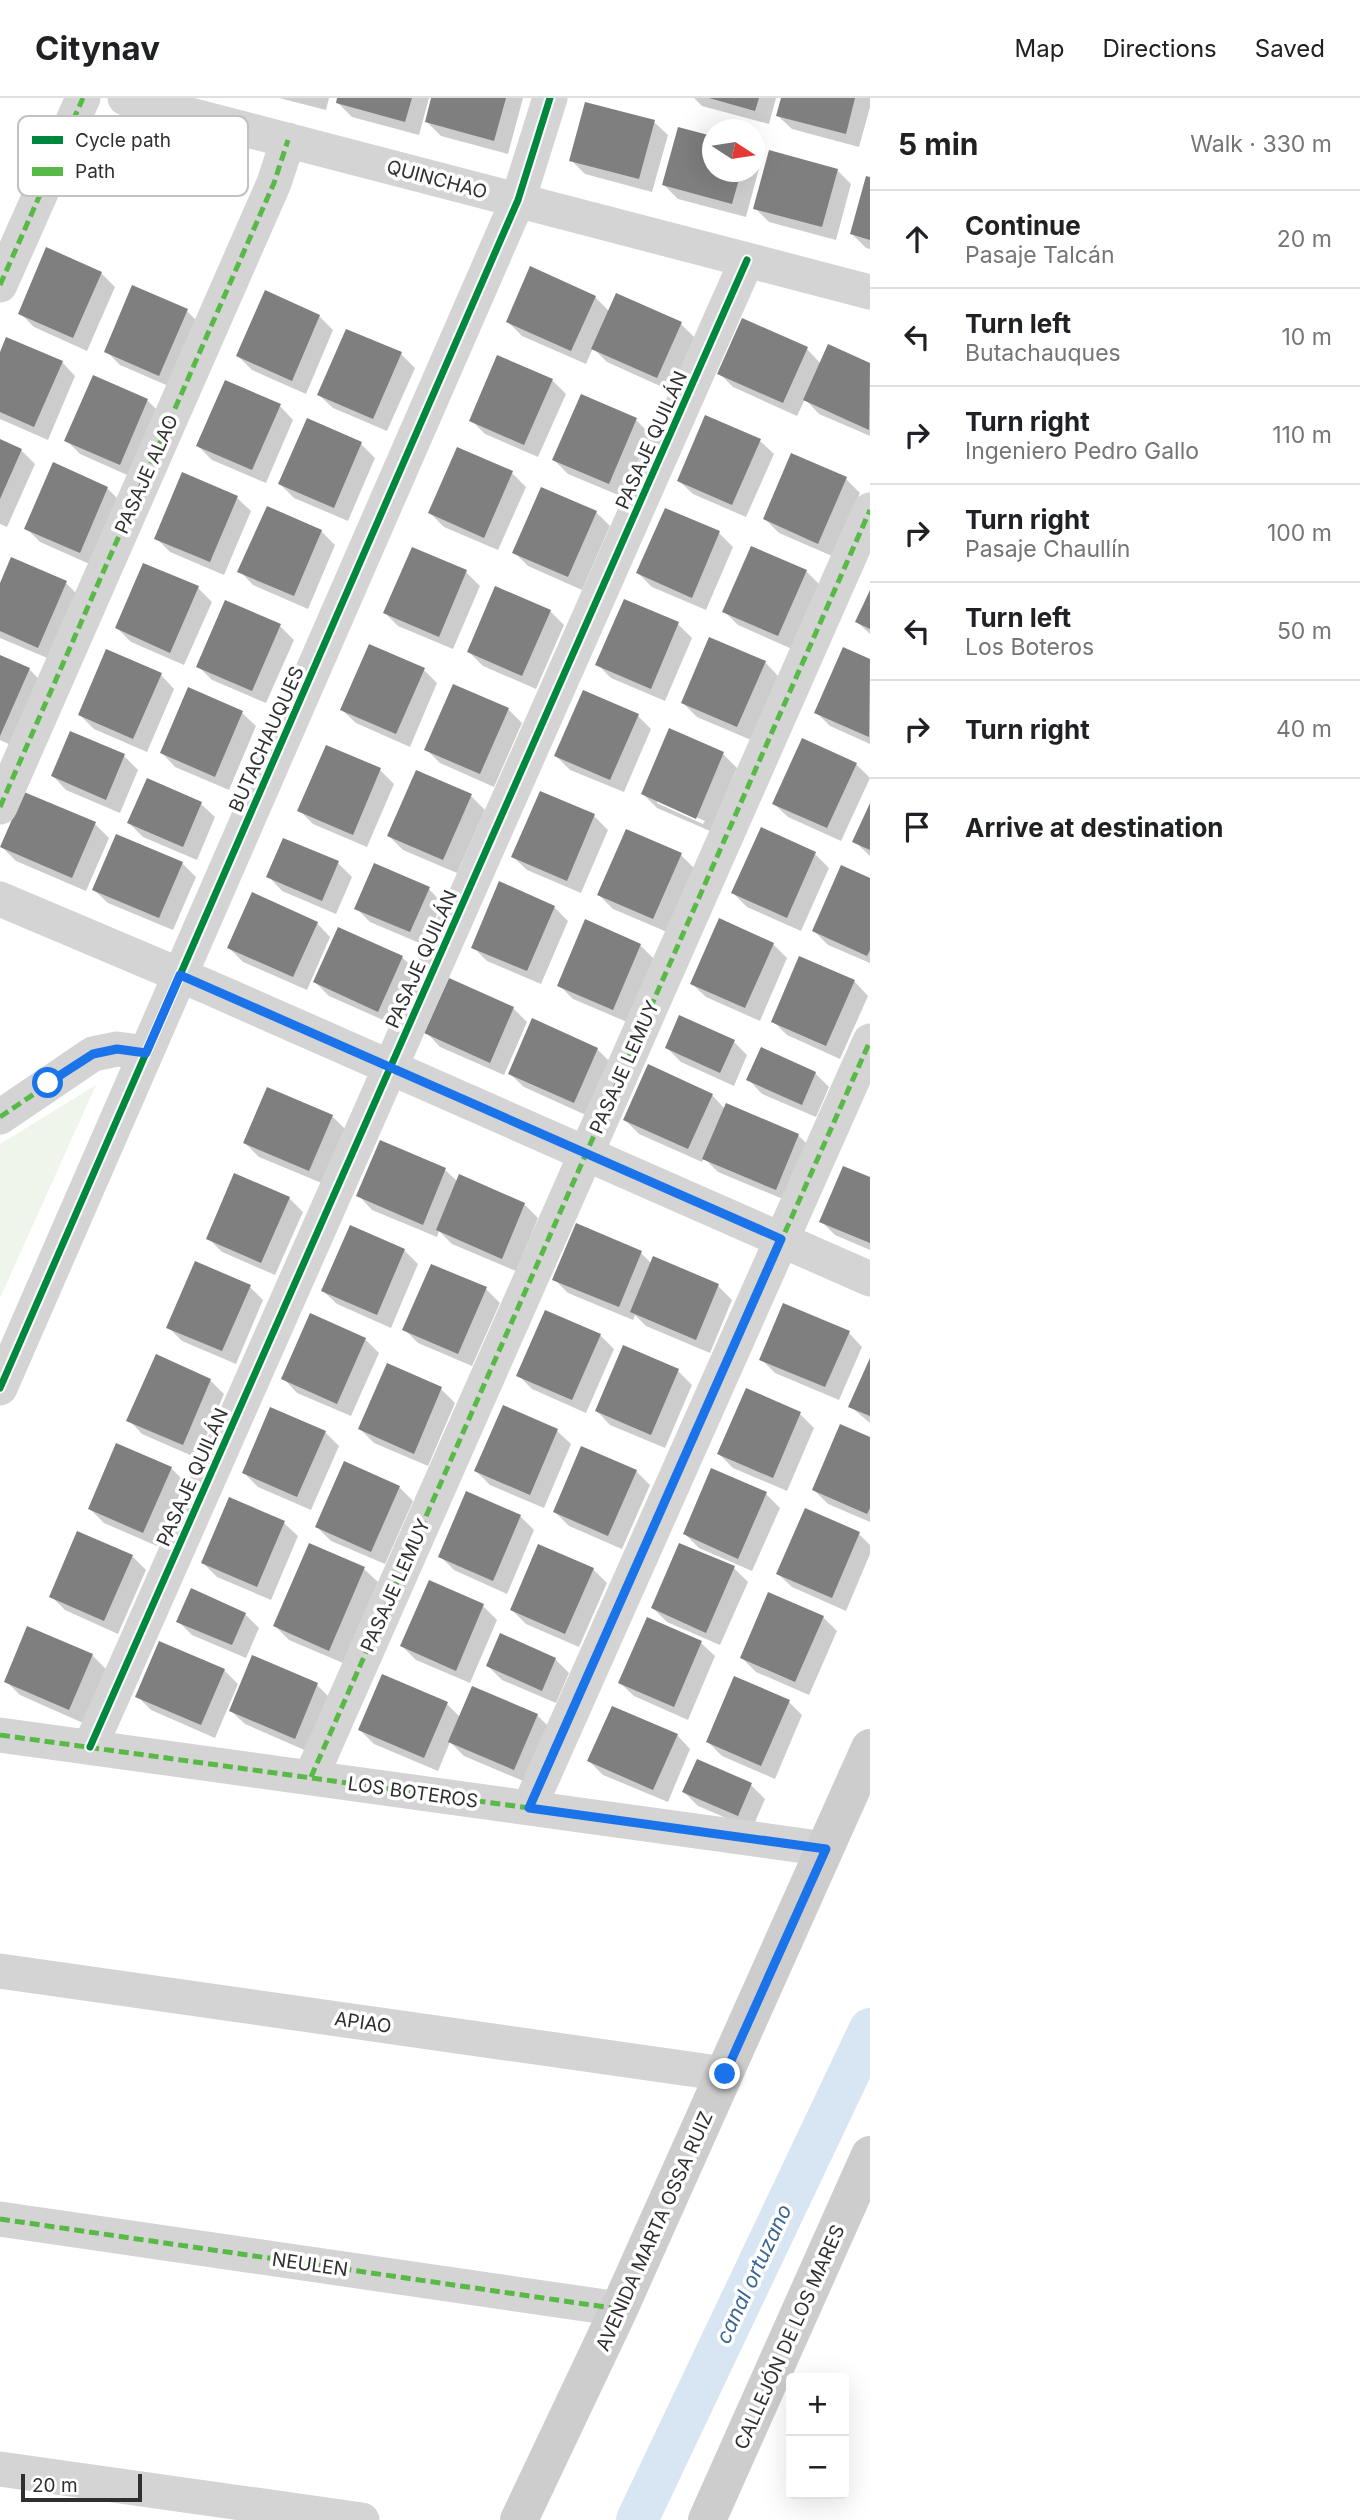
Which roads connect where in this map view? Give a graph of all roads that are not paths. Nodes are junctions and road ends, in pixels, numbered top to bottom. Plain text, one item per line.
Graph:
1 (83, 98) edge
2 (125, 98) edge
3 (550, 98) edge
4 (75, 116) edge
5 (197, 116) edge
6 (248, 129) edge
7 (288, 139) junction
8 (40, 196) edge
9 (519, 201) junction
10 (747, 260) junction
11 (0, 285) edge
12 (870, 292) edge
13 (870, 510) edge
14 (0, 807) edge
15 (0, 899) edge
16 (180, 975) junction
17 (870, 1041) edge
18 (146, 1053) junction
19 (391, 1067) junction
20 (0, 1117) edge
21 (586, 1153) junction
22 (781, 1239) junction
23 (870, 1279) edge
24 (0, 1388) edge
25 (0, 1735) edge
26 (90, 1747) junction
27 (870, 1748) edge
28 (311, 1777) junction
29 (529, 1808) junction
30 (826, 1849) junction
31 (0, 1971) edge
32 (725, 2074) junction
33 (870, 2155) edge
34 (0, 2219) edge
35 (619, 2309) junction
36 (0, 2469) edge
37 (362, 2520) edge
38 (519, 2520) edge
39 (707, 2520) edge

1 - 4 street
2 - 5 street, QUINCHAO
3 - 9 street, BUTACHAUQUES
6 - 7 street, QUINCHAO
7 - 9 street, QUINCHAO
7 - 14 street, PASAJE ALAO
8 - 11 street
9 - 10 street, QUINCHAO
9 - 16 street, BUTACHAUQUES
10 - 12 street, QUINCHAO
10 - 19 street, PASAJE QUILÁN
13 - 21 street, PASAJE LEMUY
15 - 16 street
16 - 18 street, BUTACHAUQUES
16 - 19 street
17 - 22 street
18 - 20 street
18 - 24 street, BUTACHAUQUES
19 - 21 street
19 - 26 street, PASAJE QUILÁN
21 - 22 street
21 - 28 street, PASAJE LEMUY
22 - 23 street
22 - 29 street
25 - 26 street, LOS BOTEROS
26 - 28 street, LOS BOTEROS
27 - 30 street, AVENIDA MARTA OSSA RUIZ
28 - 29 street, LOS BOTEROS
29 - 30 street, LOS BOTEROS
30 - 32 street, AVENIDA MARTA OSSA RUIZ
31 - 32 street, APIAO
32 - 35 street, AVENIDA MARTA OSSA RUIZ
33 - 39 street, CALLEJÓN DE LOS MARES
34 - 35 street, NEULEN
35 - 38 street, AVENIDA MARTA OSSA RUIZ
36 - 37 street

